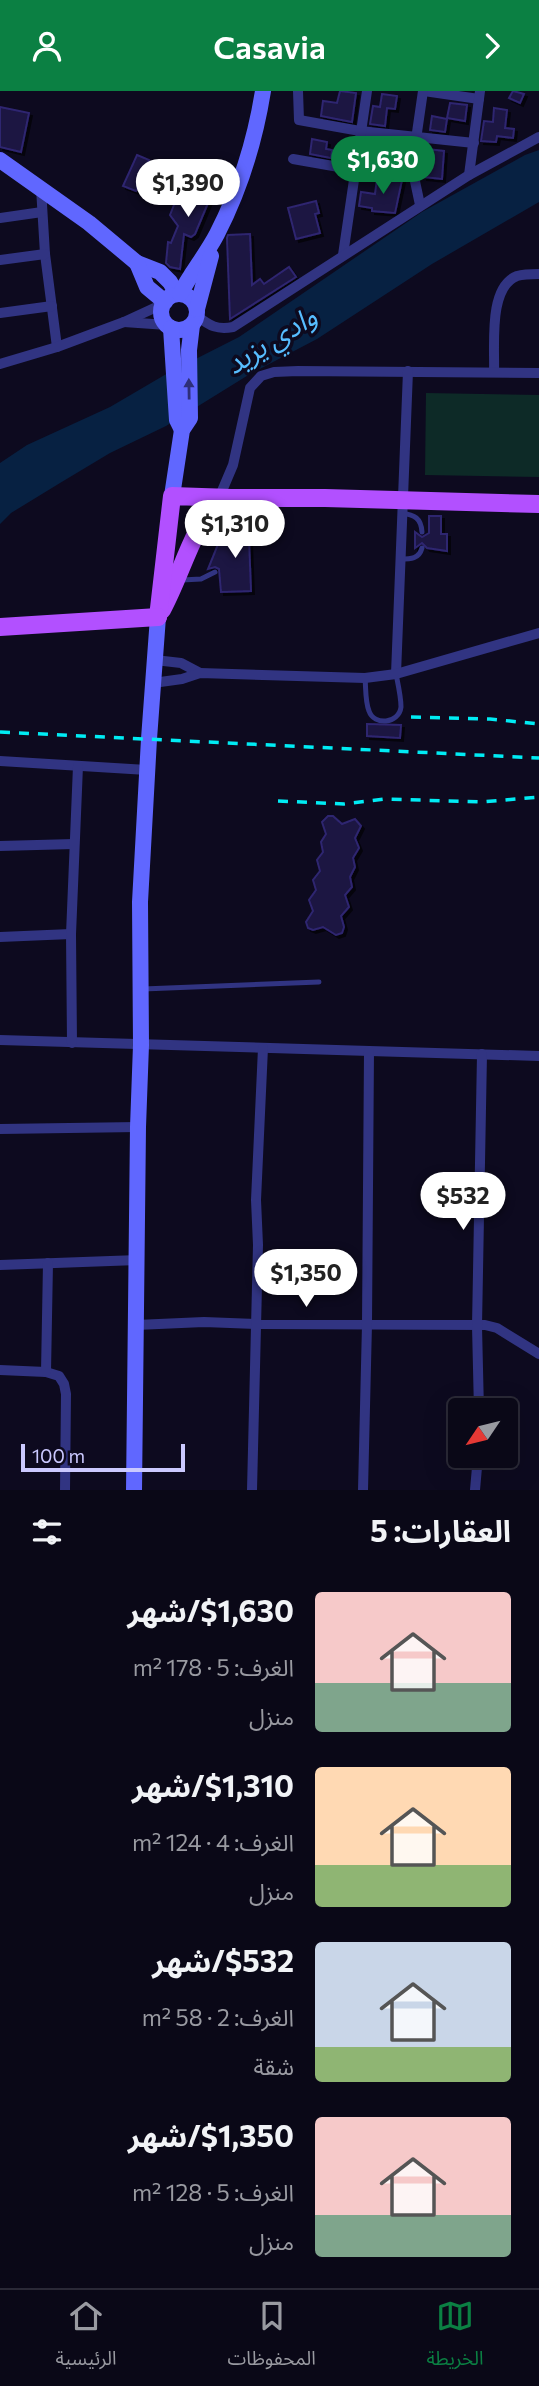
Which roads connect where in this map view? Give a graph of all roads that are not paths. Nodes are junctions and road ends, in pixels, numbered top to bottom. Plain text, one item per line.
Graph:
1 (263, 91) edge
2 (298, 91) edge
3 (368, 91) edge
4 (423, 91) edge
5 (479, 95) edge
6 (360, 131) junction
7 (418, 135) junction
8 (539, 138) edge
9 (474, 143) junction
10 (293, 159) dead end
11 (0, 160) edge
12 (356, 170) junction
13 (8, 172) edge
14 (468, 175) junction
15 (41, 188) junction
16 (421, 205) junction
17 (42, 212) junction
18 (0, 218) edge
19 (217, 234) junction
20 (45, 254) junction
21 (343, 255) junction
22 (0, 260) edge
23 (539, 274) edge
24 (171, 299) junction
25 (52, 306) junction
26 (0, 313) edge
27 (196, 317) junction
28 (124, 322) junction
29 (169, 327) junction
30 (57, 347) junction
31 (0, 364) edge
32 (182, 365) junction
33 (408, 371) junction
34 (494, 372) junction
35 (539, 373) edge
36 (172, 496) junction
37 (225, 498) junction
38 (539, 504) edge
39 (402, 507) junction
40 (422, 533) dead end
41 (228, 540) dead end
42 (422, 548) dead end
43 (400, 559) junction
44 (215, 572) dead end
45 (169, 581) junction
46 (158, 617) junction
47 (0, 627) edge
48 (539, 633) edge
49 (155, 660) junction
50 (200, 673) junction
51 (396, 674) junction
52 (365, 678) junction
53 (153, 683) junction
54 (0, 761) edge
55 (78, 766) junction
56 (147, 770) junction
57 (74, 844) junction
58 (0, 846) edge
59 (71, 934) junction
60 (0, 937) edge
61 (318, 982) dead end
62 (140, 990) junction
63 (0, 1040) edge
64 (72, 1042) junction
65 (141, 1045) junction
66 (263, 1048) junction
67 (369, 1051) junction
68 (482, 1053) junction
69 (539, 1056) edge
70 (138, 1127) junction
71 (0, 1129) edge
72 (138, 1260) junction
73 (48, 1263) junction
74 (0, 1265) edge
75 (256, 1324) junction
76 (367, 1324) junction
77 (136, 1325) junction
78 (477, 1325) junction
79 (539, 1354) edge
80 (0, 1370) edge
81 (46, 1372) junction
82 (478, 1398) edge
83 (477, 1468) edge
84 (65, 1490) edge
85 (134, 1490) edge
86 (252, 1490) edge
87 (363, 1490) edge
88 (475, 1490) edge

1 - 19 main road
2 - 6 street
3 - 6 street
4 - 5 street
4 - 7 street
5 - 9 street
6 - 7 street
6 - 12 street
7 - 9 street
7 - 16 street
8 - 14 street
9 - 14 street
10 - 12 street
11 - 13 main road
12 - 21 street
13 - 15 main road
14 - 16 street
15 - 17 street
15 - 24 main road
16 - 21 street
17 - 18 street
17 - 20 street
19 - 24 main road
19 - 27 main road
20 - 22 street
20 - 25 street
21 - 27 street
23 - 34 street
24 - 27 main road
24 - 28 street
24 - 29 main road
25 - 26 street
25 - 30 street
27 - 29 main road
27 - 32 main road
28 - 29 street
28 - 30 street
29 - 32 main road
30 - 31 street
32 - 36 main road
33 - 34 street
33 - 37 street
33 - 39 street
34 - 35 street
36 - 37 main road
36 - 45 main road
37 - 39 main road
37 - 41 lane
37 - 45 main road
38 - 39 main road
39 - 40 lane
39 - 43 street
42 - 43 lane
43 - 51 street
44 - 45 lane
45 - 46 main road
46 - 47 main road
46 - 49 main road
48 - 51 street
49 - 50 street
49 - 53 main road
50 - 52 street
50 - 53 street
51 - 52 street
51 - 52 lane
53 - 56 main road
54 - 55 street
55 - 56 street
55 - 57 street
56 - 62 main road
57 - 58 street
57 - 59 street
59 - 60 street
59 - 64 street
61 - 62 lane
62 - 65 main road
63 - 64 street
64 - 65 street
65 - 66 street
65 - 70 main road
66 - 67 street
66 - 75 street
67 - 68 street
67 - 76 street
68 - 69 street
68 - 78 street
70 - 71 street
70 - 72 main road
72 - 73 street
72 - 77 main road
73 - 74 street
73 - 81 street
75 - 76 street
75 - 77 street
75 - 86 street
76 - 78 street
76 - 87 street
77 - 85 main road
78 - 79 street
78 - 82 street
80 - 81 street
81 - 84 street
83 - 88 street

